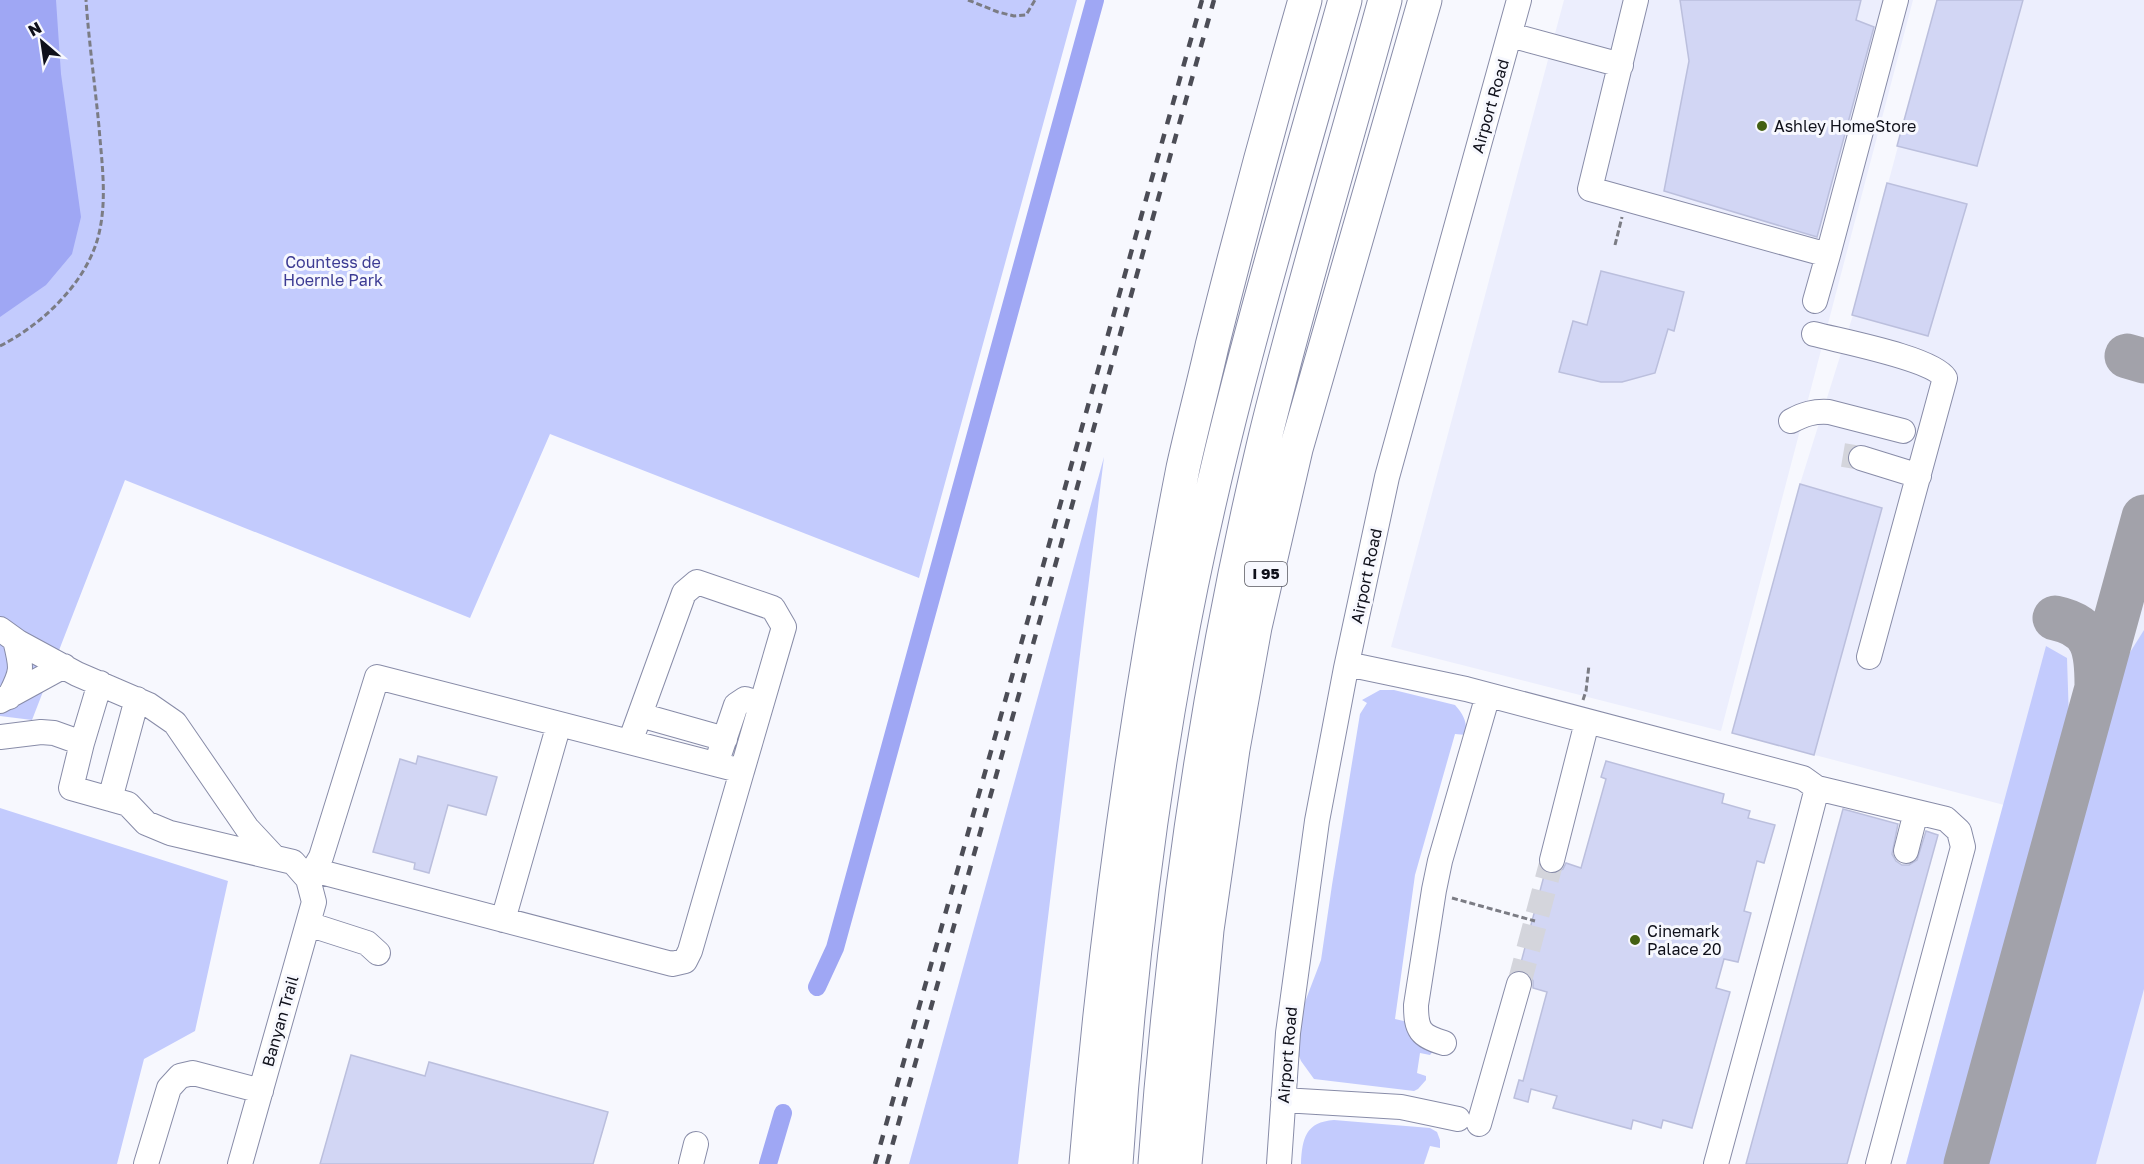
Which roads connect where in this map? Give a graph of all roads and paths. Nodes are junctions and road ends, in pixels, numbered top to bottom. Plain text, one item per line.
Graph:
1 (87, 0) edge
2 (968, 0) edge
3 (1035, 0) edge
4 (1305, 0) edge
5 (1345, 0) edge
6 (1386, 0) edge
7 (1425, 0) edge
8 (1519, 0) edge
9 (1636, 0) edge
10 (1896, 0) edge
11 (1510, 34) junction
12 (1621, 64) junction
13 (1627, 199) junction
14 (1615, 244) dead end
15 (1828, 255) junction
16 (1815, 301) dead end
17 (1814, 334) dead end
18 (0, 346) edge
19 (1791, 421) dead end
20 (1903, 431) dead end
21 (1861, 458) tunnel mouth
22 (1919, 476) junction
23 (7, 634) edge
24 (1869, 657) dead end
25 (1347, 664) junction
26 (1588, 665) dead end
27 (64, 666) junction
28 (100, 683) junction
29 (1488, 695) junction
30 (4, 699) edge
31 (137, 699) junction
32 (761, 704) junction
33 (640, 714) junction
34 (1582, 720) junction
35 (559, 724) junction
36 (0, 738) edge
37 (725, 739) junction
38 (630, 742) junction
39 (82, 743) junction
40 (716, 764) junction
41 (742, 771) junction
42 (1817, 788) junction
43 (110, 799) junction
44 (1917, 812) junction
45 (1906, 851) dead end
46 (275, 858) junction
47 (1552, 860) tunnel mouth
48 (311, 875) junction
49 (1433, 893) junction
50 (503, 920) junction
51 (1535, 921) dead end
52 (308, 924) junction
53 (378, 953) dead end
54 (1519, 984) tunnel mouth
55 (1444, 1043) dead end
56 (261, 1091) junction
57 (1283, 1100) junction
58 (146, 1164) edge
59 (240, 1164) edge
60 (1086, 1164) edge
61 (1116, 1164) edge
62 (1155, 1164) edge
63 (1185, 1164) edge
64 (1279, 1164) edge
65 (1716, 1164) edge
66 (1878, 1164) edge

1 - 18 path
2 - 3 path
4 - 60 highway
5 - 61 highway
6 - 62 highway
7 - 63 highway, I 95
8 - 11 street, Airport Road
9 - 12 street
10 - 15 street
11 - 12 street
11 - 25 street, Airport Road
12 - 13 street
13 - 14 path
13 - 15 street
15 - 16 street
17 - 22 street
19 - 20 street
21 - 22 street
22 - 24 street
23 - 27 street
23 - 30 street
25 - 29 street
25 - 57 street, Airport Road
26 - 34 path
27 - 28 street
27 - 30 street
28 - 31 street
28 - 39 street
29 - 34 street
29 - 49 street
31 - 43 street
31 - 46 street
32 - 33 street
32 - 37 street
32 - 41 street
33 - 37 street
33 - 38 street
34 - 42 street
34 - 47 street
35 - 38 street
35 - 48 street
35 - 50 street
36 - 39 street
37 - 40 street
38 - 40 street
39 - 43 street
40 - 41 street
41 - 50 street
42 - 44 street
42 - 65 street
43 - 46 street
44 - 45 street
44 - 66 street
46 - 48 street
48 - 50 street
48 - 52 street, Banyan Trail
49 - 51 path
49 - 55 street
52 - 53 street
52 - 56 street, Banyan Trail
54 - 57 street
56 - 58 street
56 - 59 street, Banyan Trail
57 - 64 street, Airport Road

